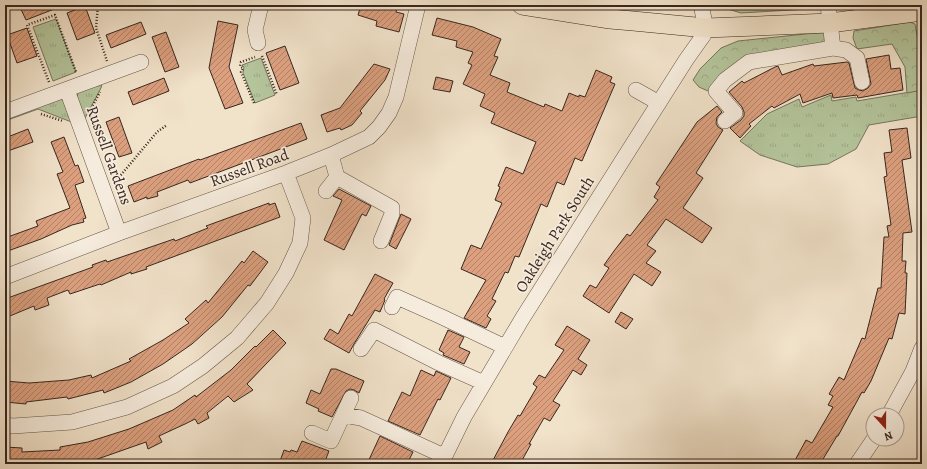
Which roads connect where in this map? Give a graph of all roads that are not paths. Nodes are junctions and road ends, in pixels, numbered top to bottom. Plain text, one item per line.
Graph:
1 (261, 5) edge
2 (418, 5) edge
3 (522, 5) edge
4 (701, 5) edge
5 (611, 12) edge
6 (922, 13) edge
7 (829, 14) edge
8 (706, 28) junction
9 (258, 42) dead end
10 (833, 48) junction
11 (141, 62) dead end
12 (862, 82) dead end
13 (67, 90) junction
14 (636, 90) dead end
15 (659, 103) junction
16 (5, 112) edge
17 (725, 121) dead end
18 (331, 155) junction
19 (286, 173) junction
20 (337, 177) junction
21 (326, 191) dead end
22 (119, 233) junction
23 (381, 241) dead end
24 (5, 277) edge
25 (392, 307) dead end
26 (505, 347) junction
27 (922, 348) edge
28 (361, 349) dead end
29 (484, 383) junction
30 (351, 398) dead end
31 (893, 407) edge
32 (344, 415) junction
33 (5, 425) edge
34 (312, 433) dead end
35 (869, 447) edge
36 (443, 460) edge
37 (857, 464) edge

1 - 9 street
2 - 18 street, Russell Road
3 - 5 main road
4 - 8 street
5 - 8 main road
6 - 7 main road
7 - 8 main road
7 - 10 street
8 - 15 street, Oakleigh Park South
10 - 12 street
10 - 17 street
11 - 13 street
13 - 16 street
13 - 22 street, Russell Gardens
14 - 15 street
15 - 26 street, Oakleigh Park South
18 - 19 street, Russell Road
18 - 20 street
19 - 22 street, Russell Road
19 - 33 street
20 - 21 street
20 - 23 street
22 - 24 street, Russell Road
25 - 26 street
26 - 29 street, Oakleigh Park South
27 - 31 street
28 - 29 street
29 - 36 street, Oakleigh Park South
30 - 32 street
32 - 34 street
32 - 36 street
35 - 37 street

